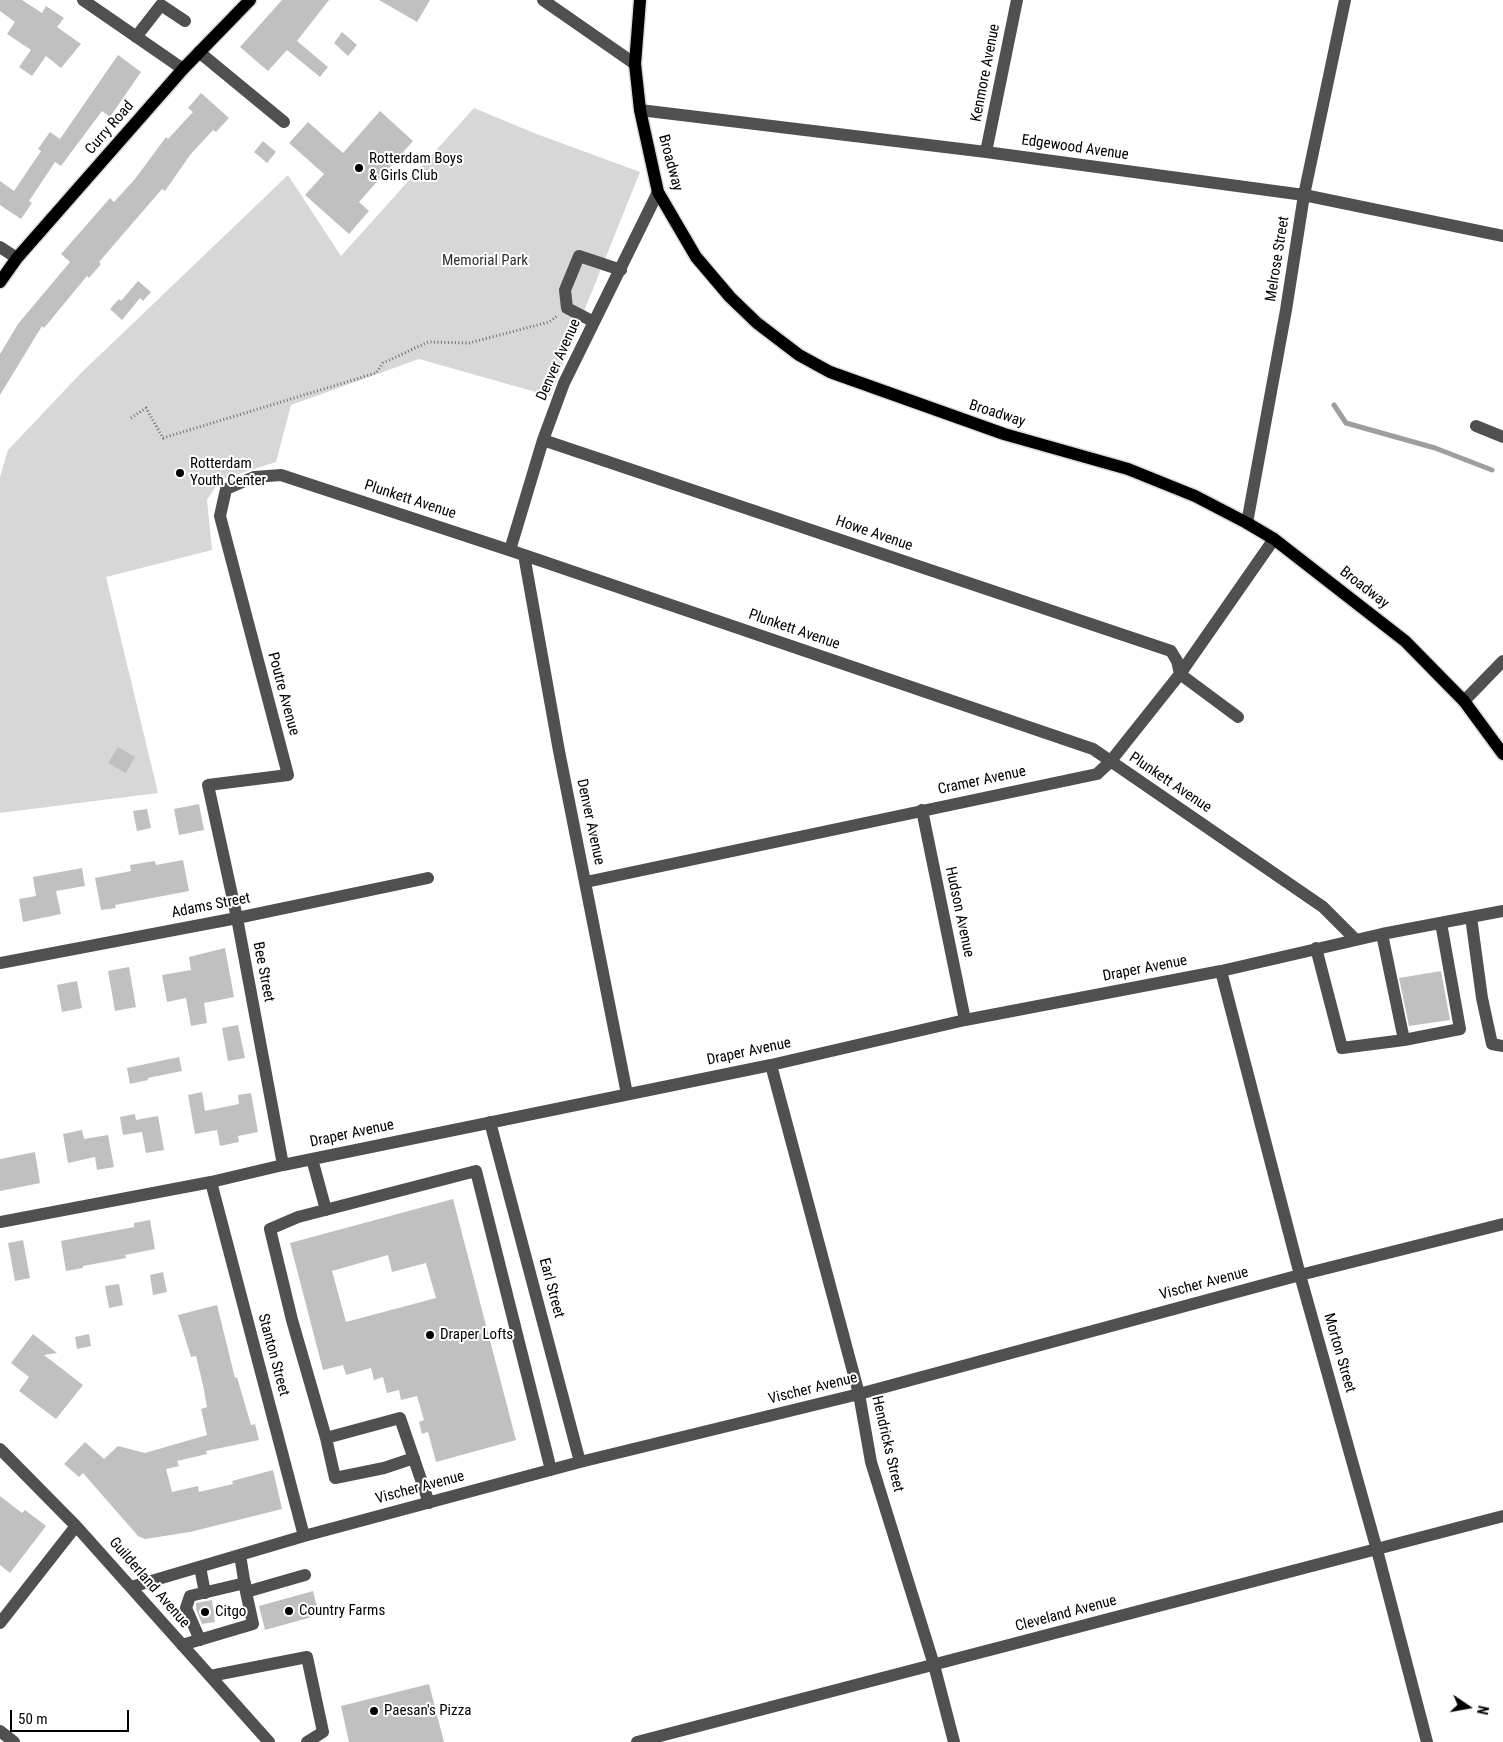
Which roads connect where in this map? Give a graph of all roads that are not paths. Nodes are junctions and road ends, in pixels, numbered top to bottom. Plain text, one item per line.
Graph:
1 (83, 0) edge
2 (250, 0) edge
3 (543, 0) edge
4 (640, 0) edge
5 (1017, 0) edge
6 (1345, 0) edge
7 (185, 20) dead end
8 (136, 36) junction
9 (199, 52) junction
10 (634, 64) junction
11 (183, 69) junction
12 (640, 110) junction
13 (284, 122) dead end
14 (986, 152) junction
15 (658, 192) junction
16 (1304, 195) junction
17 (1503, 236) edge
18 (0, 247) edge
19 (16, 258) junction
20 (620, 270) junction
21 (0, 282) edge
22 (594, 322) junction
23 (1476, 426) dead end
24 (1503, 437) edge
25 (543, 440) junction
26 (1247, 524) junction
27 (1274, 539) junction
28 (227, 542) joint
29 (510, 550) junction
30 (524, 555) junction
31 (1503, 661) edge
32 (1180, 674) junction
33 (1464, 701) junction
34 (1238, 717) dead end
35 (1503, 754) edge
36 (1110, 762) junction
37 (208, 785) joint
38 (922, 810) junction
39 (428, 878) dead end
40 (586, 882) junction
41 (1503, 911) edge
42 (1471, 917) junction
43 (237, 918) junction
44 (1441, 923) junction
45 (1382, 934) junction
46 (1356, 940) junction
47 (1316, 948) junction
48 (0, 963) edge
49 (1221, 971) junction
50 (965, 1020) junction
51 (1404, 1040) junction
52 (1503, 1046) edge
53 (771, 1065) junction
54 (627, 1094) junction
55 (490, 1122) junction
56 (312, 1158) junction
57 (283, 1164) junction
58 (211, 1182) junction
59 (326, 1210) junction
60 (0, 1222) edge
61 (1503, 1224) edge
62 (1300, 1275) junction
63 (858, 1394) junction
64 (326, 1438) junction
65 (0, 1449) edge
66 (414, 1458) junction
67 (580, 1462) junction
68 (551, 1470) junction
69 (429, 1503) junction
70 (1503, 1516) edge
71 (76, 1526) junction
72 (304, 1536) junction
73 (1377, 1550) junction
74 (240, 1555) junction
75 (200, 1567) junction
76 (306, 1575) dead end
77 (131, 1587) junction
78 (245, 1587) junction
79 (206, 1593) junction
80 (0, 1623) edge
81 (200, 1640) junction
82 (182, 1646) junction
83 (934, 1665) junction
84 (210, 1676) junction
85 (0, 1731) edge
86 (326, 1737) edge
87 (14, 1742) edge
88 (269, 1742) edge
89 (307, 1742) edge
90 (638, 1742) edge
91 (954, 1742) edge
92 (1427, 1742) edge

1 - 8 street
2 - 9 main road, Curry Road
3 - 10 street
4 - 10 main road, Broadway
5 - 14 street, Kenmore Avenue
6 - 16 street, Melrose Street
7 - 8 street
8 - 11 street
9 - 11 main road, Curry Road
9 - 13 street
10 - 12 main road, Broadway
11 - 19 main road, Curry Road
12 - 14 street, Edgewood Avenue
12 - 15 main road, Broadway
14 - 16 street, Edgewood Avenue
15 - 20 street, Denver Avenue
15 - 26 main road, Broadway
16 - 17 street, Edgewood Avenue
16 - 26 street, Melrose Street
18 - 19 street
19 - 21 main road, Curry Road
20 - 22 street, Denver Avenue
20 - 22 street
22 - 25 street, Denver Avenue
23 - 24 street
25 - 29 street, Denver Avenue
25 - 32 street, Howe Avenue
26 - 27 main road, Broadway
27 - 32 street, Cramer Avenue
27 - 33 main road, Broadway
28 - 29 street, Plunkett Avenue
28 - 37 street, Poutre Avenue
29 - 30 street, Plunkett Avenue
30 - 36 street, Plunkett Avenue
30 - 40 street, Denver Avenue
31 - 33 street
32 - 34 street
32 - 36 street, Cramer Avenue
33 - 35 main road, Broadway
36 - 38 street, Cramer Avenue
36 - 46 street, Plunkett Avenue
37 - 43 street, Bee Street
38 - 40 street, Cramer Avenue
38 - 50 street, Hudson Avenue
39 - 43 street, Adams Street
40 - 54 street, Denver Avenue
41 - 42 street, Draper Avenue
42 - 44 street, Draper Avenue
42 - 52 street
43 - 48 street, Adams Street
43 - 57 street, Bee Street
44 - 45 street, Draper Avenue
44 - 51 street
45 - 46 street, Draper Avenue
45 - 51 street
46 - 47 street, Draper Avenue
47 - 49 street, Draper Avenue
47 - 51 street
49 - 50 street, Draper Avenue
49 - 62 street, Morton Street
50 - 53 street, Draper Avenue
53 - 54 street, Draper Avenue
53 - 63 street, Hendricks Street
54 - 55 street, Draper Avenue
55 - 56 street, Draper Avenue
55 - 67 street, Earl Street
56 - 57 street, Draper Avenue
56 - 59 street
57 - 58 street, Draper Avenue
58 - 60 street, Draper Avenue
58 - 72 street, Stanton Street
59 - 64 street
59 - 68 street
61 - 62 street, Vischer Avenue
62 - 63 street, Vischer Avenue
62 - 73 street, Morton Street
63 - 67 street, Vischer Avenue
63 - 83 street, Hendricks Street
64 - 66 street
64 - 66 street
65 - 71 street, Guilderland Avenue
66 - 69 street
67 - 68 street, Vischer Avenue
68 - 69 street, Vischer Avenue
69 - 72 street, Vischer Avenue
70 - 73 street, Cleveland Avenue
71 - 77 street, Guilderland Avenue
71 - 80 street
72 - 74 street, Vischer Avenue
73 - 83 street, Cleveland Avenue
73 - 92 street, Morton Street
74 - 75 street, Vischer Avenue
74 - 78 street
75 - 77 street, Vischer Avenue
75 - 79 street
76 - 78 street
77 - 82 street, Guilderland Avenue
78 - 79 street
78 - 81 street
79 - 81 street
81 - 82 street
82 - 84 street, Guilderland Avenue
83 - 90 street, Cleveland Avenue
83 - 91 street, Hendricks Street
84 - 86 street
84 - 88 street, Guilderland Avenue
85 - 87 street
86 - 89 street

